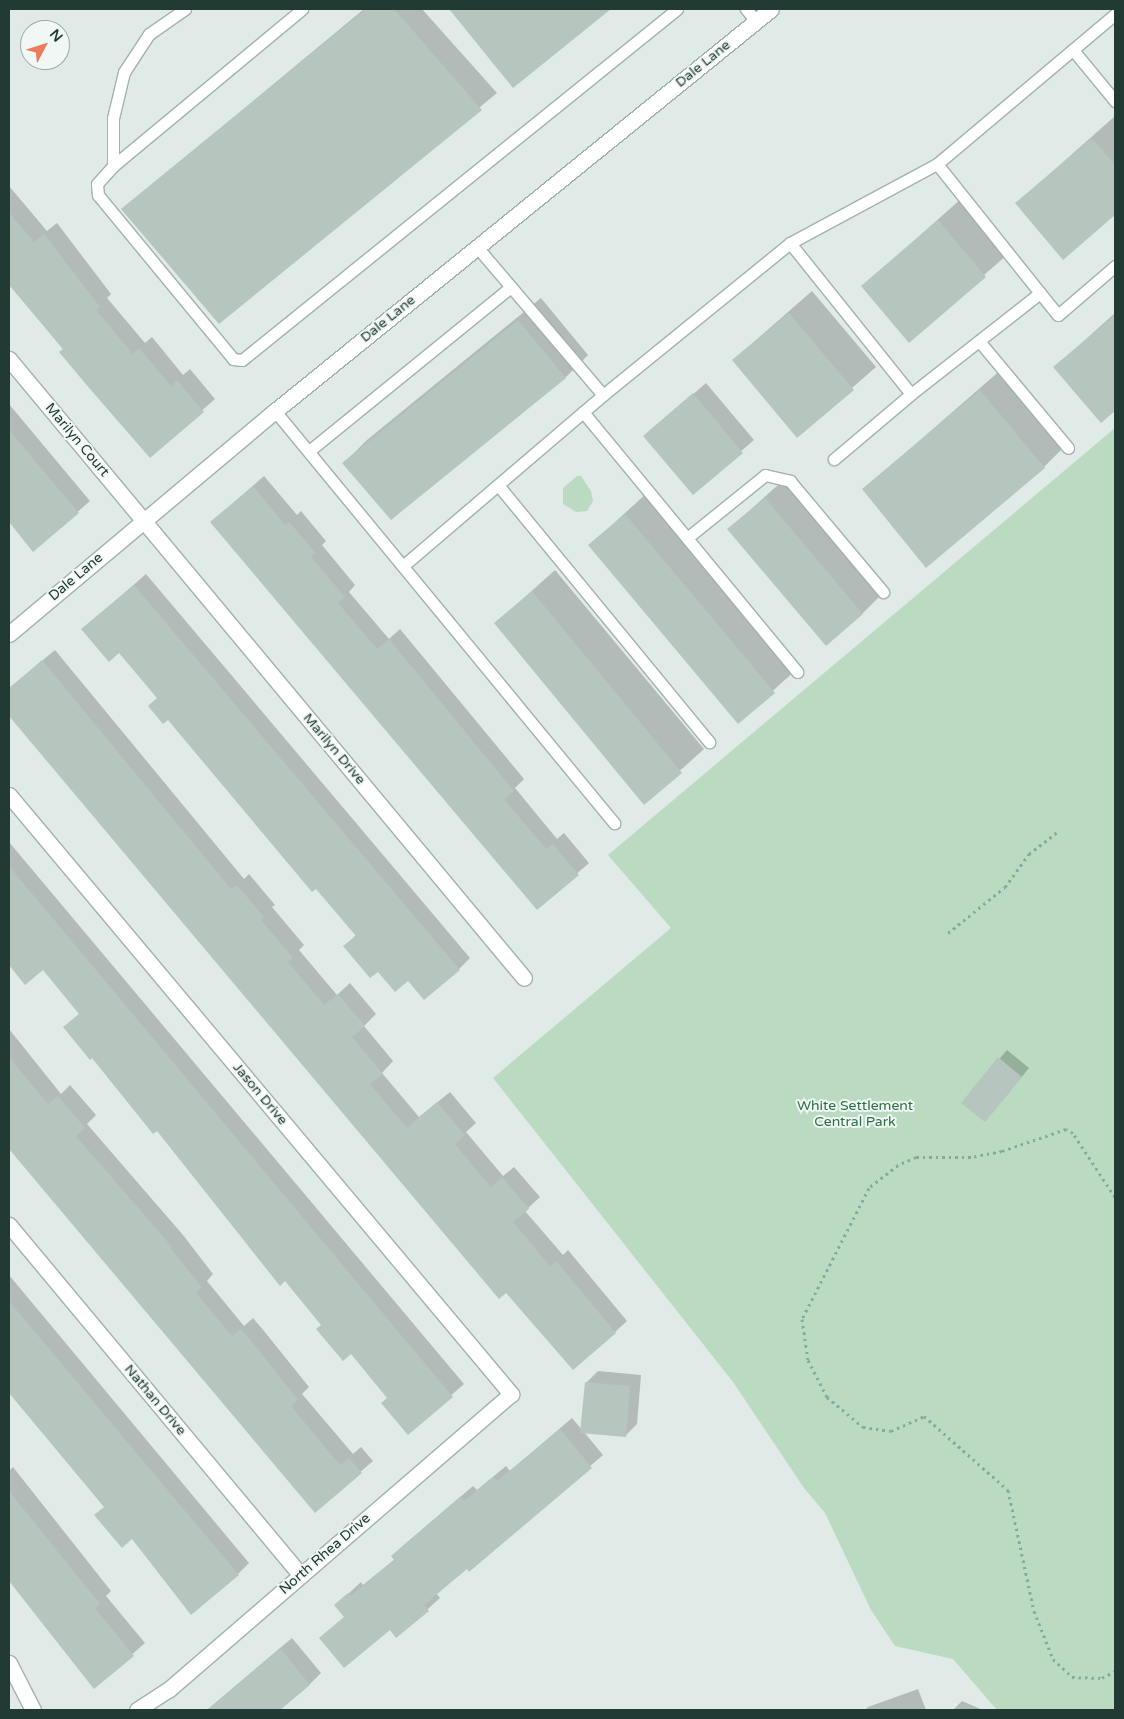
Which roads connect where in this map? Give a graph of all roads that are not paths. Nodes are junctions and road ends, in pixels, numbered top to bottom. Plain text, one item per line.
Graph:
1 (185, 9) edge
2 (302, 9) edge
3 (677, 9) edge
4 (746, 9) edge
5 (772, 9) edge
6 (1115, 14) edge
7 (756, 21) junction
8 (1073, 50) junction
9 (1115, 100) edge
10 (937, 164) junction
11 (113, 166) junction
12 (790, 243) junction
13 (477, 247) junction
14 (1115, 266) edge
15 (511, 287) junction
16 (1040, 293) junction
17 (978, 342) junction
18 (9, 359) edge
19 (911, 394) junction
20 (603, 395) junction
21 (275, 411) junction
22 (584, 412) junction
23 (1068, 448) dead end
24 (309, 451) junction
25 (834, 459) dead end
26 (498, 485) junction
27 (145, 520) junction
28 (687, 538) junction
29 (404, 565) junction
30 (883, 592) dead end
31 (9, 634) edge
32 (797, 672) dead end
33 (708, 742) dead end
34 (9, 794) edge
35 (614, 823) dead end
36 (524, 978) dead end
37 (9, 1225) edge
38 (511, 1394) joint
39 (301, 1575) junction
40 (9, 1663) edge
41 (32, 1710) edge
42 (137, 1710) edge

1 - 11 lane
2 - 11 lane
3 - 11 lane
4 - 7 lane
5 - 7 street, Dale Lane
6 - 8 lane
7 - 13 street, Dale Lane
8 - 9 lane
8 - 10 lane
10 - 12 lane
10 - 16 lane
12 - 19 lane
12 - 20 lane
13 - 15 lane
13 - 21 street, Dale Lane
14 - 16 lane
15 - 20 lane
15 - 24 lane
16 - 17 lane
17 - 19 lane
17 - 23 lane
18 - 27 street, Marilyn Court
19 - 25 lane
20 - 22 lane
21 - 24 lane
21 - 27 street, Dale Lane
22 - 26 lane
22 - 28 lane
24 - 29 lane
26 - 29 lane
26 - 33 lane
27 - 31 street, Dale Lane
27 - 36 street, Marilyn Drive
28 - 30 lane
28 - 32 lane
29 - 35 lane
34 - 38 street, Jason Drive
37 - 39 street, Nathan Drive
38 - 39 street, North Rhea Drive
39 - 42 street, North Rhea Drive
40 - 41 street

